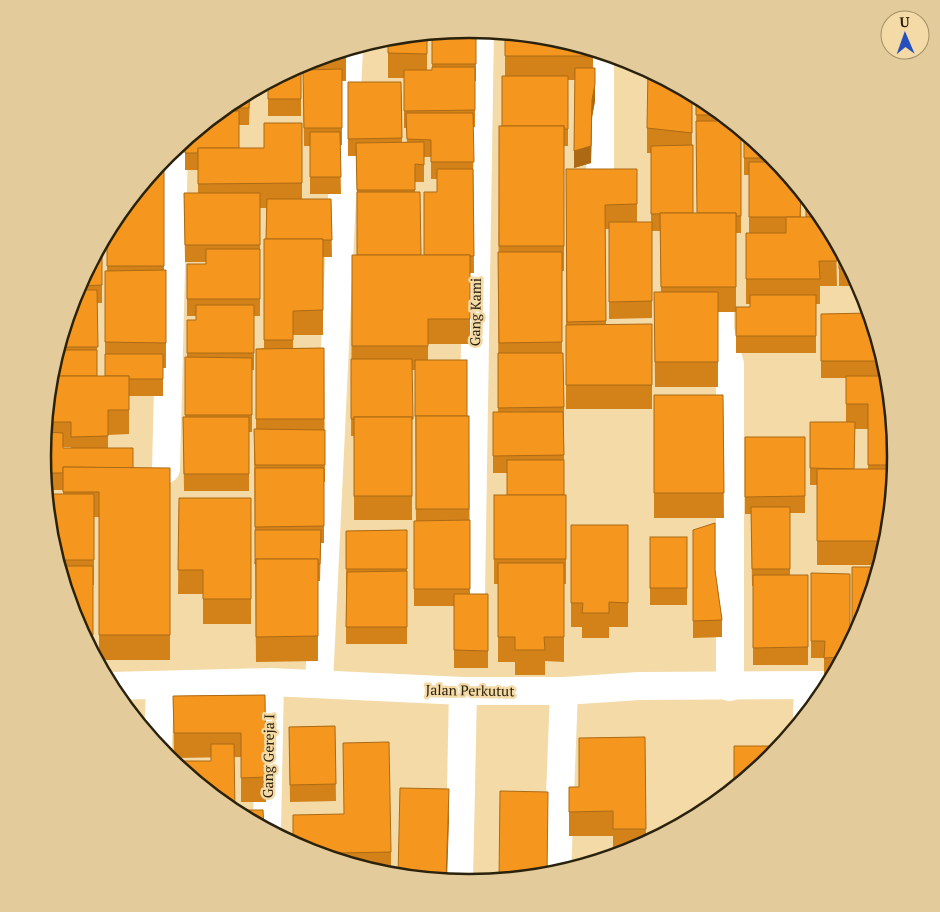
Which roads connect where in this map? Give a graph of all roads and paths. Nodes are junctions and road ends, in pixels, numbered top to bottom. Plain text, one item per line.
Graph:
1 (480, 38) edge
2 (348, 56) edge
3 (600, 59) edge
4 (174, 160) edge
5 (600, 171) edge
6 (720, 251) edge
7 (166, 469) edge
8 (471, 594) edge
9 (270, 682) junction
10 (319, 684) junction
11 (120, 686) edge
12 (160, 686) junction
13 (819, 686) edge
14 (730, 687) junction
15 (463, 690) junction
16 (564, 691) junction
17 (158, 736) edge
18 (267, 821) edge
19 (557, 865) edge
20 (459, 874) edge

1 - 8 street, Gang Kami
2 - 10 street
3 - 5 street
4 - 7 street
6 - 14 street
9 - 10 street, Jalan Perkutut
9 - 12 street, Jalan Perkutut
9 - 18 street, Gang Gereja I
10 - 15 street, Jalan Perkutut
11 - 12 street, Jalan Perkutut
12 - 17 street
13 - 14 street, Jalan Perkutut
14 - 16 street, Jalan Perkutut
15 - 16 street, Jalan Perkutut
15 - 20 street
16 - 19 street

